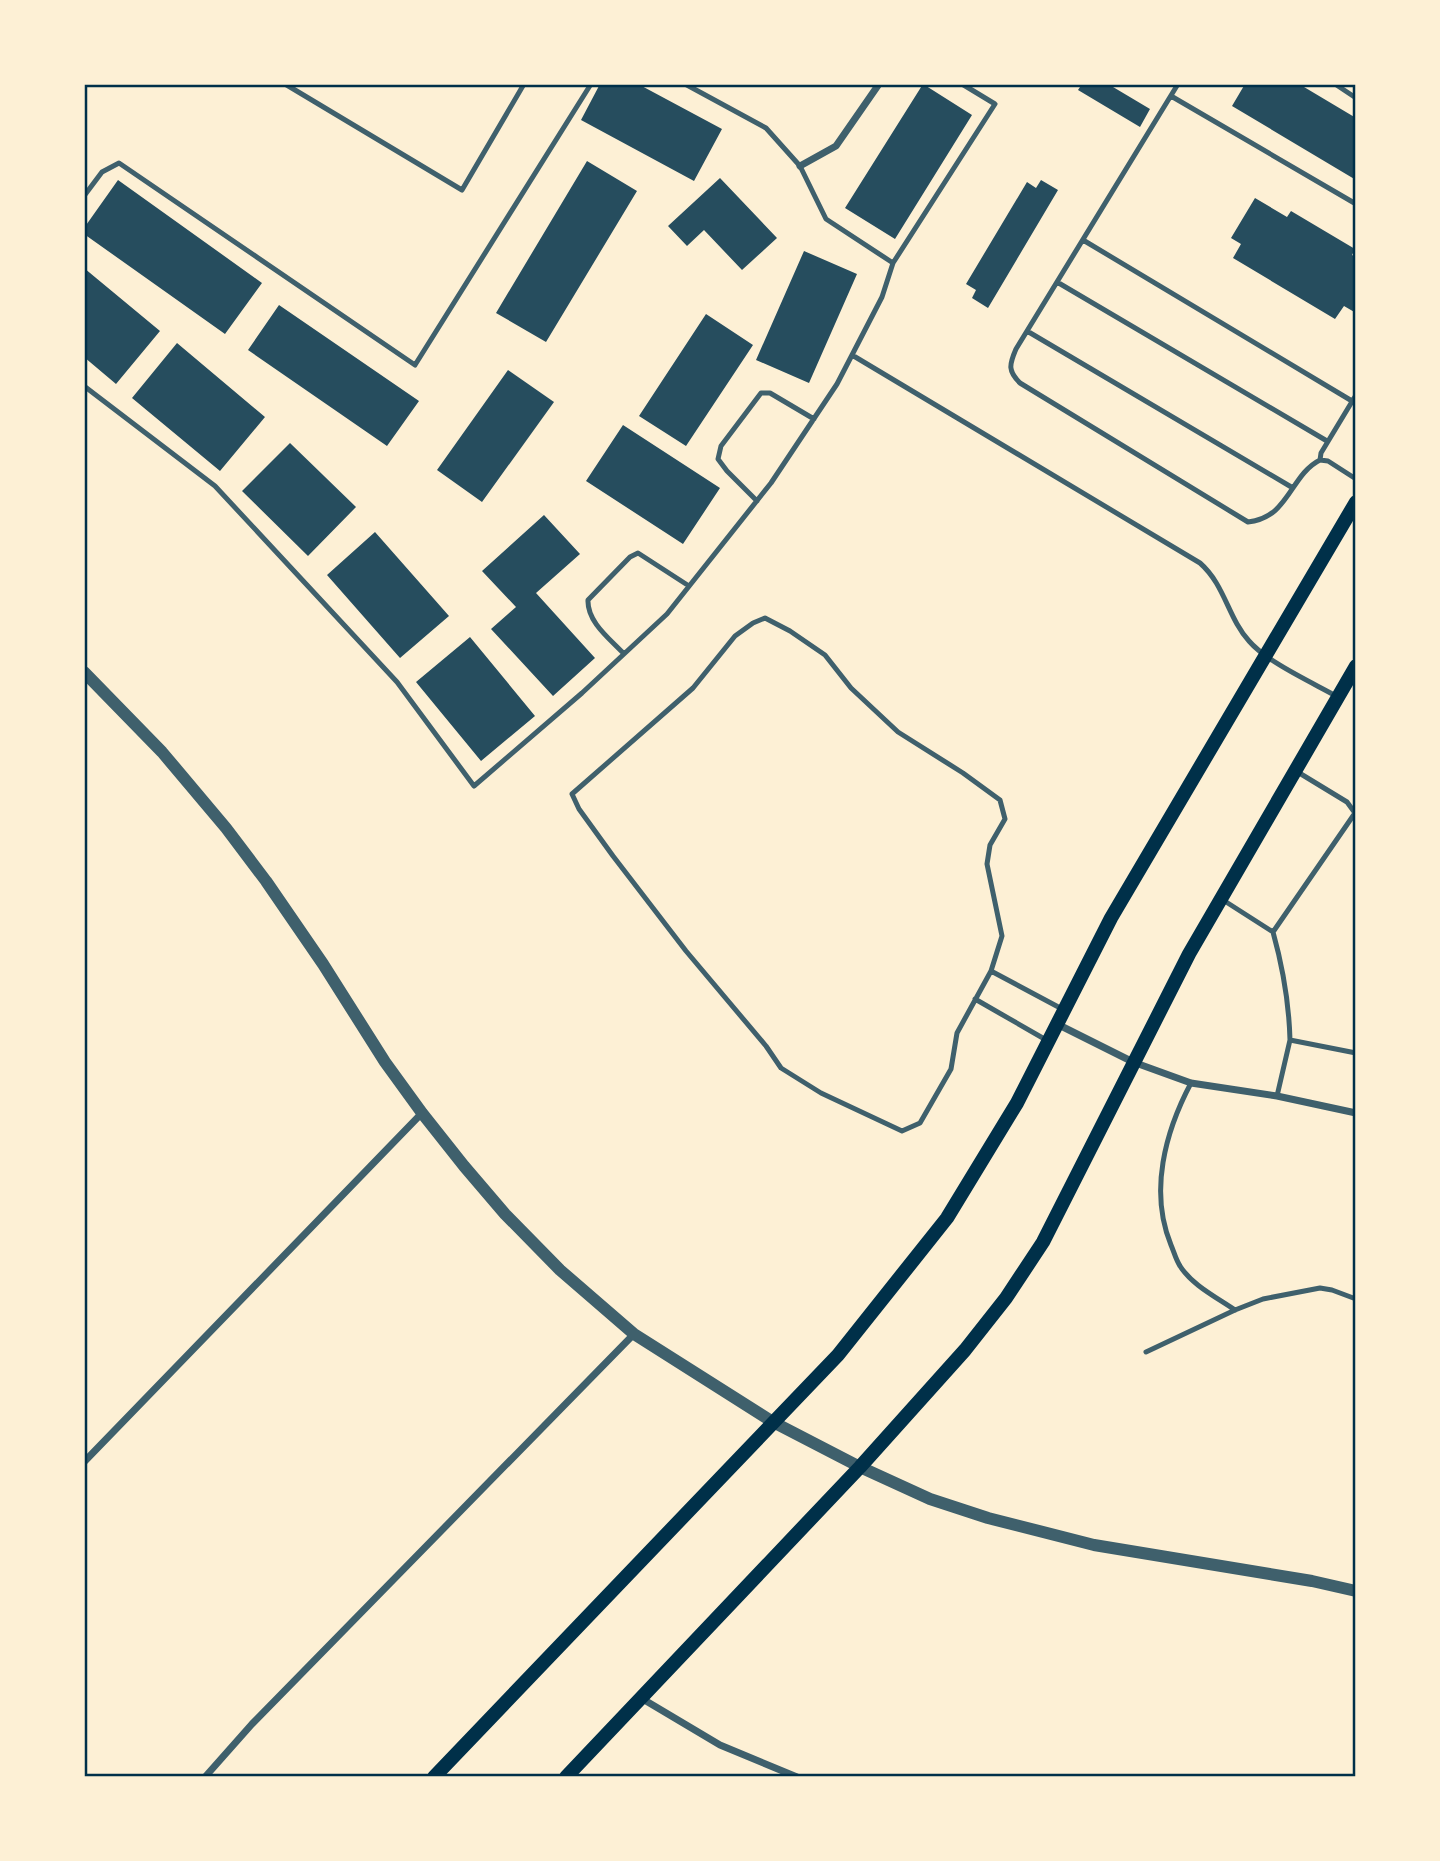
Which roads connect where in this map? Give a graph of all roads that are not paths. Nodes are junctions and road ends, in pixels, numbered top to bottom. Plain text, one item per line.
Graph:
1 (285, 84) edge
2 (524, 84) edge
3 (591, 84) edge
4 (685, 84) edge
5 (879, 84) edge
6 (962, 84) edge
7 (1178, 84) edge
8 (1335, 84) edge
9 (1171, 96) junction
10 (1356, 98) edge
11 (800, 166) junction
12 (84, 197) edge
13 (1356, 204) edge
14 (1083, 240) junction
15 (892, 263) junction
16 (1057, 282) junction
17 (1027, 331) junction
18 (852, 355) junction
19 (84, 386) edge
20 (1356, 394) edge
21 (1352, 401) junction
22 (814, 419) junction
23 (1327, 442) junction
24 (1320, 460) junction
25 (1356, 479) edge
26 (1293, 488) junction
27 (757, 501) junction
28 (1356, 502) edge
29 (690, 586) junction
30 (624, 654) junction
31 (1265, 656) junction
32 (1356, 666) edge
33 (84, 672) edge
34 (1338, 697) junction
35 (1295, 770) junction
36 (1220, 898) junction
37 (1273, 932) junction
38 (991, 971) junction
39 (975, 999) junction
40 (1064, 1010) junction
41 (1057, 1024) junction
42 (1290, 1040) junction
43 (1048, 1041) junction
44 (1356, 1053) edge
45 (1133, 1062) junction
46 (1191, 1083) junction
47 (1278, 1096) junction
48 (422, 1113) junction
49 (1356, 1113) edge
50 (1356, 1299) edge
51 (1235, 1310) junction
52 (634, 1334) junction
53 (1146, 1352) dead end
54 (773, 1422) junction
55 (84, 1462) edge
56 (860, 1467) junction
57 (1356, 1591) edge
58 (641, 1698) junction
59 (205, 1777) edge
60 (434, 1777) edge
61 (566, 1777) edge
62 (797, 1777) edge

1 - 2 lane
3 - 12 lane
4 - 11 lane
5 - 11 street
6 - 15 lane
7 - 9 lane
8 - 10 lane
9 - 13 lane
9 - 14 lane
11 - 15 lane
14 - 16 lane
14 - 21 lane
15 - 18 lane
16 - 17 lane
16 - 23 lane
17 - 26 lane
17 - 26 lane
18 - 22 lane
18 - 31 lane
19 - 30 lane
20 - 21 lane
21 - 23 lane
22 - 27 lane
22 - 27 lane
23 - 24 lane
24 - 25 lane
24 - 26 lane
27 - 29 lane
28 - 31 main road
29 - 30 lane
29 - 30 lane
31 - 34 lane
31 - 40 main road
32 - 34 main road
33 - 48 street
34 - 35 main road
35 - 36 main road
35 - 37 lane
36 - 37 lane
36 - 45 main road
37 - 42 lane
38 - 39 lane
38 - 39 lane
38 - 40 lane
39 - 43 lane
40 - 41 main road
41 - 43 main road
41 - 45 street
42 - 44 lane
42 - 47 lane
43 - 54 main road
45 - 46 street
45 - 56 main road
46 - 47 street
46 - 51 lane
47 - 49 street
48 - 52 street
48 - 55 street
50 - 51 lane
51 - 53 lane
52 - 54 street
52 - 59 street
54 - 56 street
54 - 60 main road
56 - 57 street
56 - 58 main road
58 - 61 main road
58 - 62 street

